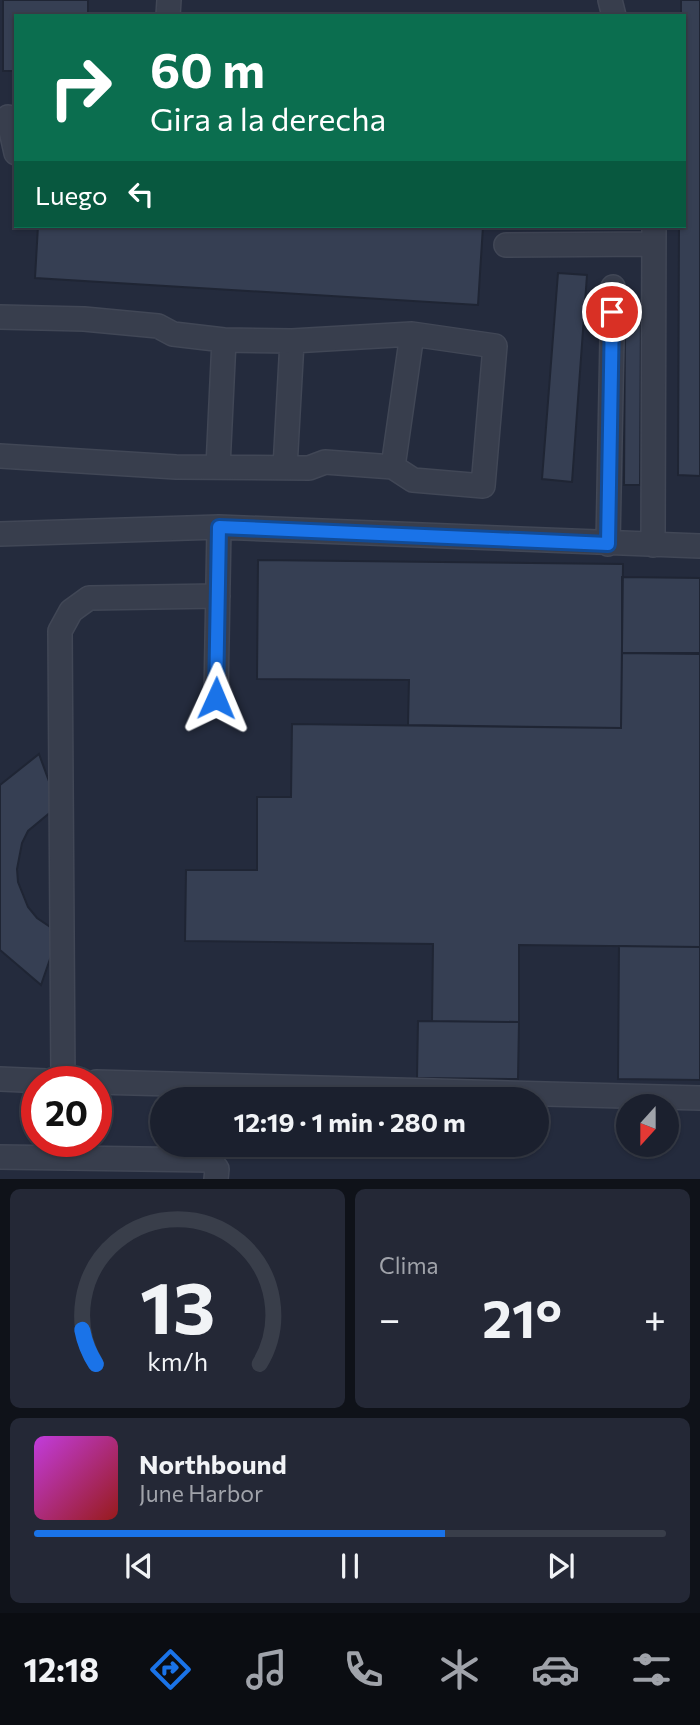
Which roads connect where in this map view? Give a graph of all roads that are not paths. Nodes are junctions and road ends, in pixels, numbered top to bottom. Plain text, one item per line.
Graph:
1 (8, 117) edge
2 (14, 144) edge
3 (653, 235) edge
4 (506, 245) dead end
5 (612, 287) dead end
6 (0, 317) edge
7 (412, 334) junction
8 (224, 340) junction
9 (292, 341) junction
10 (0, 456) edge
11 (218, 467) junction
12 (393, 467) junction
13 (285, 468) junction
14 (219, 527) junction
15 (0, 534) edge
16 (608, 544) junction
17 (653, 545) junction
18 (700, 546) edge
19 (218, 596) junction
20 (216, 698) dead end
21 (63, 1066) edge
22 (0, 1079) edge
23 (21, 1080) edge
24 (112, 1082) edge
25 (700, 1098) edge
26 (0, 1157) edge
27 (216, 1179) edge

1 - 2 lane
3 - 4 lane
3 - 17 lane
5 - 16 lane
6 - 8 lane
7 - 9 lane
7 - 12 lane
7 - 12 lane
8 - 9 lane
8 - 11 lane
9 - 13 lane
10 - 11 lane
11 - 13 lane
12 - 13 lane
14 - 15 lane
14 - 16 lane
14 - 19 lane
16 - 17 lane
17 - 18 lane
19 - 20 lane
19 - 21 lane
22 - 23 lane
24 - 25 lane
26 - 27 lane

